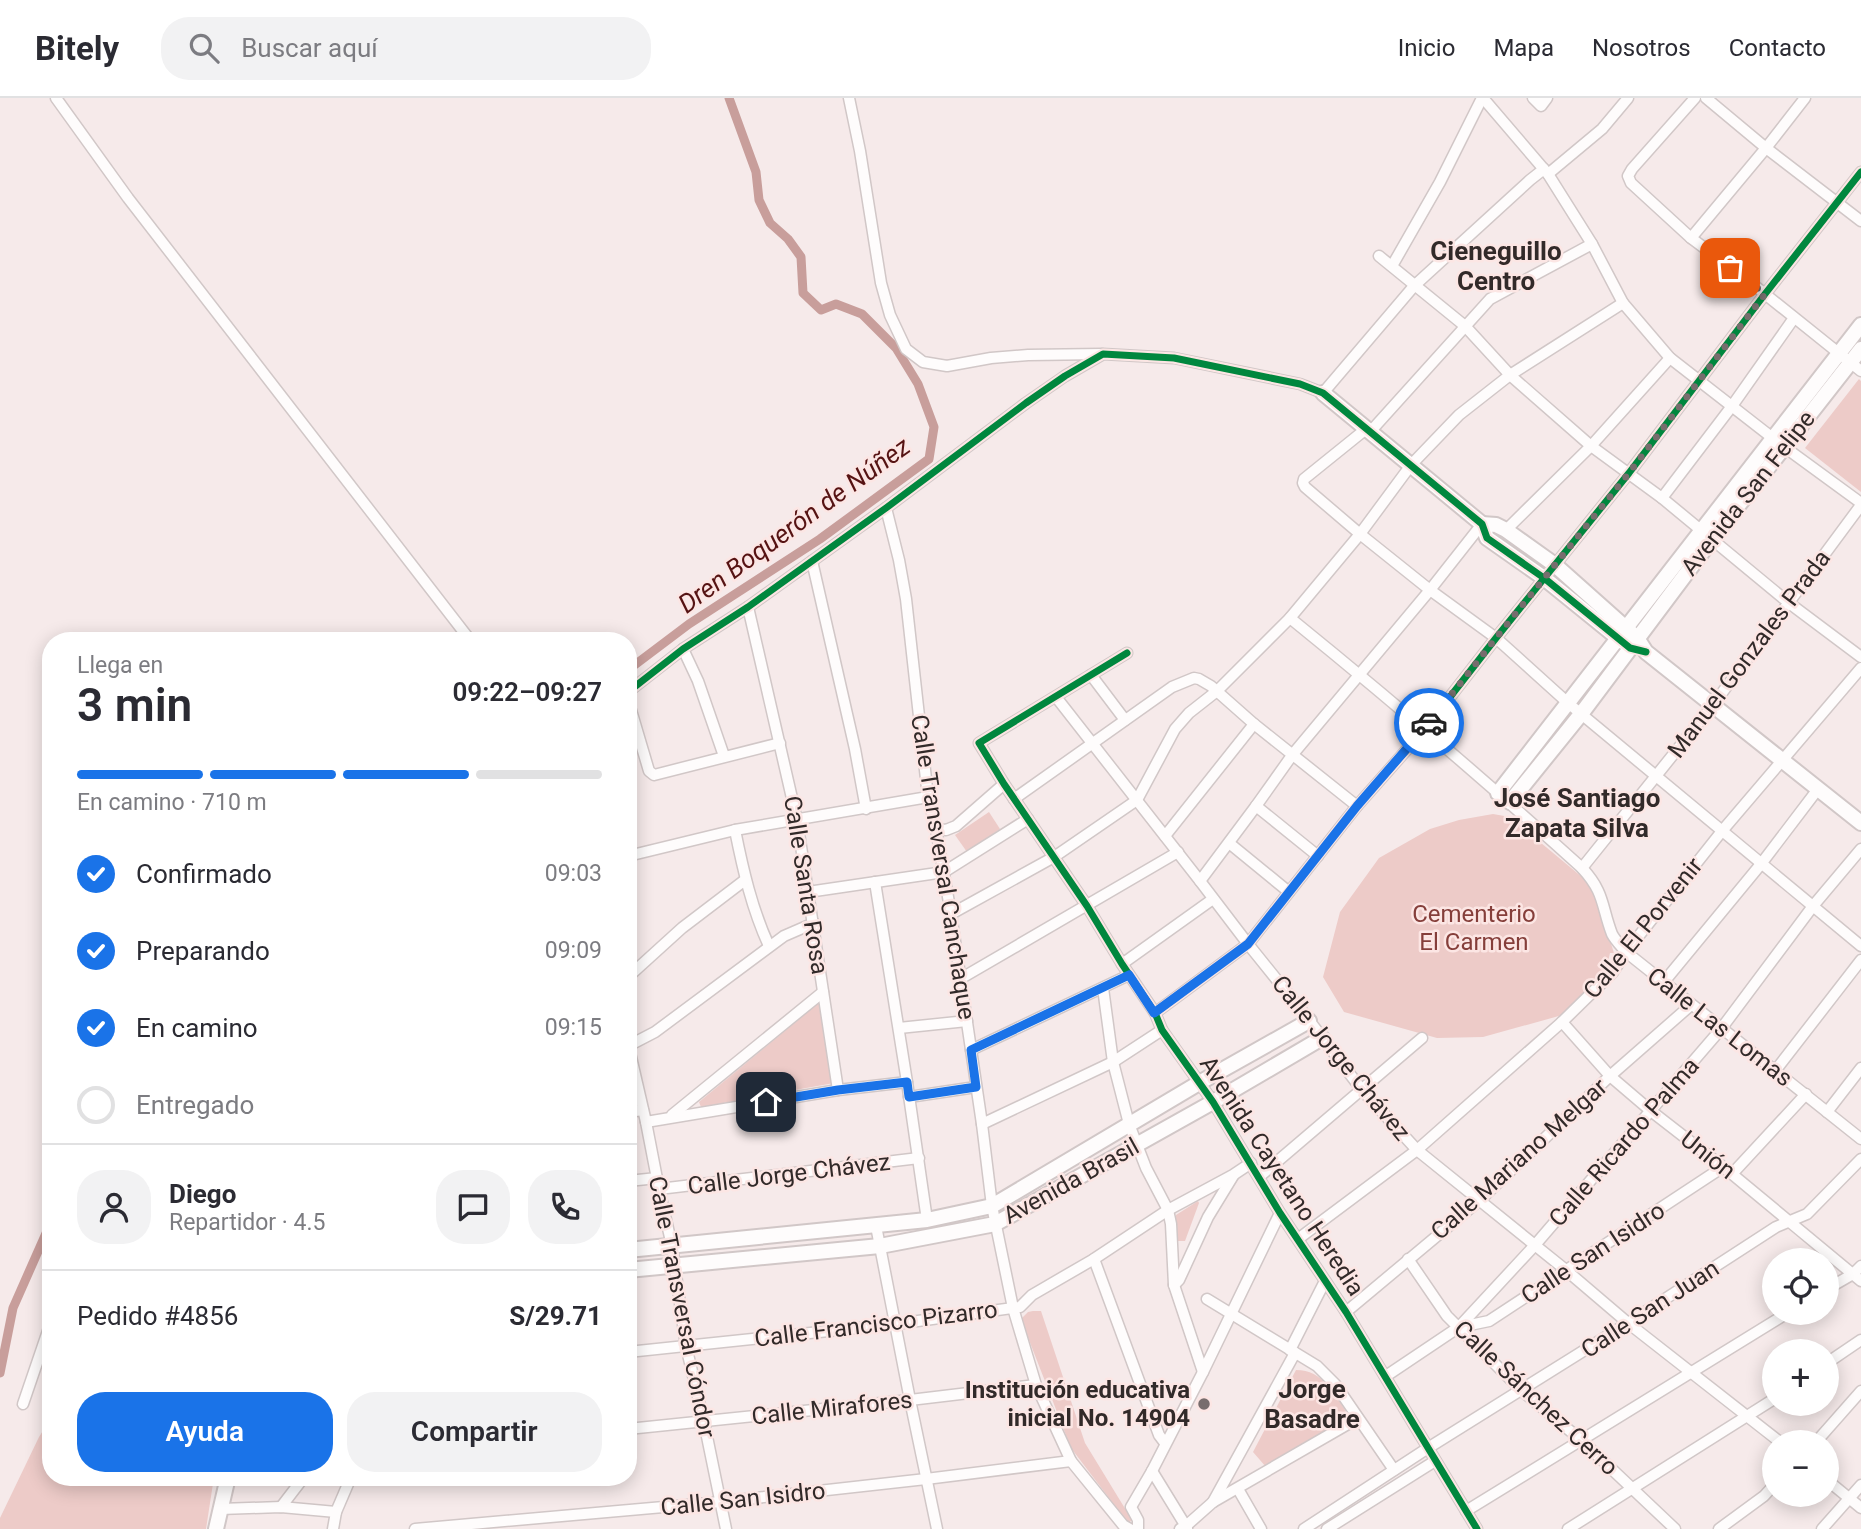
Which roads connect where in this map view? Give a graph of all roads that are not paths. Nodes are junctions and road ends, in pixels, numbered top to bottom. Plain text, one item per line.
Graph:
1 (56, 98) edge
2 (849, 98) edge
3 (1482, 98) edge
4 (1533, 98) edge
5 (1548, 98) edge
6 (1628, 98) edge
7 (1695, 98) edge
8 (1706, 98) edge
9 (1805, 98) edge
10 (1766, 149) junction
11 (1546, 171) junction
12 (1861, 172) edge
13 (1836, 201) junction
14 (1861, 221) edge
15 (1690, 238) junction
16 (1592, 244) junction
17 (1378, 256) dead end
18 (1392, 266) junction
19 (1414, 286) junction
20 (1765, 294) junction
21 (1623, 303) junction
22 (1794, 318) junction
23 (1465, 326) junction
24 (1861, 326) edge
25 (1861, 349) edge
26 (1103, 354) junction
27 (1670, 358) junction
28 (1850, 362) edge
29 (1510, 375) junction
30 (1700, 380) junction
31 (1323, 393) junction
32 (1732, 406) junction
33 (1368, 430) junction
34 (1778, 442) junction
35 (1591, 446) junction
36 (1411, 465) junction
37 (1629, 473) junction
38 (1662, 498) junction
39 (1861, 504) edge
40 (886, 508) junction
41 (1482, 524) junction
42 (1506, 530) junction
43 (1360, 534) junction
44 (1707, 535) junction
45 (812, 561) junction
46 (1555, 565) junction
47 (1544, 578) junction
48 (1430, 590) junction
49 (1789, 603) junction
50 (748, 607) junction
51 (1290, 618) junction
52 (464, 632) edge
53 (1496, 638) junction
54 (1627, 638) junction
55 (683, 649) junction
56 (1127, 653) dead end
57 (1861, 657) edge
58 (1861, 668) edge
59 (1359, 674) junction
60 (1091, 675) junction
61 (637, 685) edge
62 (1217, 691) junction
63 (1056, 697) junction
64 (1568, 703) junction
65 (1713, 705) junction
66 (1581, 714) junction
67 (1125, 720) junction
68 (1254, 724) junction
69 (637, 729) edge
70 (1425, 729) junction
71 (780, 743) junction
72 (1092, 744) junction
73 (1293, 754) junction
74 (724, 756) junction
75 (1782, 760) junction
76 (1657, 775) junction
77 (1004, 784) junction
78 (1818, 789) junction
79 (1498, 793) junction
80 (928, 797) junction
81 (1014, 799) junction
82 (1137, 800) junction
83 (1510, 802) junction
84 (1256, 806) junction
85 (1357, 806) junction
86 (866, 808) junction
87 (1028, 818) junction
88 (797, 820) junction
89 (1861, 823) edge
90 (936, 829) junction
91 (735, 830) junction
92 (1722, 831) junction
93 (1165, 836) junction
94 (1228, 843) junction
95 (1861, 849) edge
96 (1178, 852) junction
97 (637, 854) edge
98 (1318, 856) junction
99 (1054, 857) junction
100 (1761, 864) junction
101 (1582, 868) junction
102 (944, 872) junction
103 (745, 880) junction
104 (1200, 881) junction
105 (875, 883) junction
106 (808, 892) junction
107 (1289, 892) junction
108 (1213, 899) junction
109 (1087, 906) junction
110 (1813, 906) junction
111 (951, 914) junction
112 (814, 923) junction
113 (1248, 944) junction
114 (769, 946) junction
115 (1861, 946) edge
116 (1626, 952) junction
117 (1861, 960) edge
118 (1122, 964) junction
119 (637, 969) edge
120 (1129, 975) junction
121 (960, 979) junction
122 (1663, 983) junction
123 (1102, 988) junction
124 (823, 992) junction
125 (1691, 1005) junction
126 (1154, 1013) junction
127 (967, 1021) junction
128 (1309, 1021) junction
129 (1562, 1022) junction
130 (899, 1028) junction
131 (1721, 1029) junction
132 (1162, 1030) junction
133 (1322, 1038) junction
134 (1422, 1038) dead end
135 (637, 1041) edge
136 (971, 1050) junction
137 (1112, 1062) junction
138 (1861, 1068) edge
139 (1775, 1071) junction
140 (1610, 1076) junction
141 (907, 1082) junction
142 (1199, 1083) junction
143 (637, 1084) edge
144 (976, 1087) junction
145 (838, 1090) junction
146 (1362, 1090) junction
147 (1805, 1094) junction
148 (909, 1097) junction
149 (1213, 1102) junction
150 (643, 1110) junction
151 (637, 1111) edge
152 (1651, 1111) junction
153 (1827, 1112) junction
154 (669, 1117) junction
155 (646, 1122) junction
156 (982, 1124) junction
157 (1129, 1125) junction
158 (1861, 1139) edge
159 (1137, 1144) junction
160 (1417, 1150) junction
161 (919, 1158) junction
162 (1861, 1159) edge
163 (1251, 1163) junction
164 (1723, 1167) junction
165 (1732, 1174) junction
166 (1233, 1175) junction
167 (1259, 1177) junction
168 (657, 1178) junction
169 (637, 1180) edge
170 (659, 1189) junction
171 (1480, 1200) junction
172 (992, 1206) junction
173 (1168, 1210) junction
174 (1280, 1213) junction
175 (926, 1220) junction
176 (1790, 1222) junction
177 (995, 1224) junction
178 (876, 1226) junction
179 (1298, 1239) junction
180 (1535, 1245) junction
181 (671, 1246) junction
182 (880, 1246) junction
183 (637, 1249) edge
184 (1094, 1259) junction
185 (1408, 1259) junction
186 (674, 1265) junction
187 (637, 1269) edge
188 (1567, 1271) junction
189 (1858, 1274) edge
190 (1325, 1281) junction
191 (1839, 1283) edge
192 (1174, 1285) junction
193 (1206, 1299) dead end
194 (1013, 1308) junction
195 (1346, 1312) junction
196 (1231, 1314) junction
197 (1628, 1323) junction
198 (896, 1324) junction
199 (1769, 1325) edge
200 (1459, 1327) junction
201 (1861, 1340) edge
202 (686, 1346) junction
203 (637, 1351) edge
204 (1292, 1351) junction
205 (1839, 1355) edge
206 (42, 1362) edge
207 (1203, 1372) junction
208 (1693, 1373) junction
209 (1386, 1376) junction
210 (1036, 1385) junction
211 (1522, 1391) junction
212 (1861, 1391) edge
213 (910, 1400) junction
214 (23, 1404) dead end
215 (1762, 1407) edge
216 (1748, 1416) junction
217 (1357, 1417) junction
218 (704, 1422) junction
219 (637, 1428) edge
220 (1765, 1430) edge
221 (1827, 1430) edge
222 (1581, 1440) junction
223 (1165, 1443) junction
224 (1428, 1448) junction
225 (1071, 1461) junction
226 (1435, 1461) junction
227 (1152, 1471) junction
228 (1394, 1471) junction
229 (926, 1479) junction
230 (1861, 1485) edge
231 (226, 1486) edge
232 (297, 1486) edge
233 (347, 1486) edge
234 (1633, 1487) junction
235 (1238, 1489) junction
236 (1839, 1490) edge
237 (1762, 1497) edge
238 (1850, 1499) junction
239 (720, 1502) junction
240 (1213, 1502) junction
241 (281, 1507) junction
242 (1861, 1507) edge
243 (220, 1509) junction
244 (1466, 1511) junction
245 (337, 1512) junction
246 (1185, 1528) edge
247 (216, 1529) edge
248 (333, 1529) edge
249 (415, 1529) edge
250 (726, 1529) edge
251 (937, 1529) edge
252 (1129, 1529) edge
253 (1138, 1529) edge
254 (1261, 1529) edge
255 (1304, 1529) edge
256 (1327, 1529) edge
257 (1477, 1529) edge
258 (1568, 1529) edge
259 (1675, 1529) edge
260 (1719, 1529) edge
261 (1822, 1529) edge

1 - 52 street
2 - 26 street
3 - 11 street
3 - 18 street
4 - 5 street
6 - 11 street
7 - 15 street
8 - 10 street
9 - 10 street
10 - 13 street
10 - 15 street
11 - 16 street
11 - 19 street
12 - 13 street
13 - 14 street
13 - 20 street
15 - 20 street
16 - 21 street
16 - 23 street
17 - 18 street
18 - 19 street
19 - 23 street
19 - 31 street
20 - 22 street
20 - 30 street
21 - 27 street
21 - 29 street
22 - 28 street
22 - 32 street
23 - 29 street
23 - 33 street
24 - 28 street, Avenida San Felipe
25 - 28 street, Avenida San Felipe
26 - 31 street
26 - 40 street
27 - 30 street
27 - 35 street
28 - 34 street, Avenida San Felipe
29 - 35 street
29 - 36 street
30 - 32 street
30 - 37 street
31 - 33 street
32 - 34 street
32 - 38 street
33 - 36 street
33 - 43 street
34 - 39 street
34 - 44 street, Avenida San Felipe
35 - 37 street
35 - 42 street
36 - 41 street
36 - 43 street
37 - 38 street
37 - 46 street
38 - 44 street
39 - 49 street, Manuel Gonzales Prada
40 - 45 street
40 - 80 street, Calle Transversal Canchaque
41 - 42 street
41 - 47 street
41 - 48 street
42 - 46 street
43 - 48 street
43 - 51 street
44 - 49 street
44 - 54 street, Avenida San Felipe
45 - 50 street
45 - 86 street
46 - 47 street
46 - 54 street
47 - 53 street
47 - 54 street
48 - 53 street
48 - 59 street
49 - 57 street
49 - 65 street, Manuel Gonzales Prada
50 - 55 street
50 - 71 street, Calle Santa Rosa
51 - 59 street, Calle Las Lomas
51 - 62 street
53 - 64 street
53 - 70 street
54 - 64 street
54 - 65 street
54 - 66 street
55 - 61 street
55 - 74 street
56 - 60 street
58 - 75 street, Calle El Porvenir
59 - 70 street, Calle Las Lomas
59 - 73 street
60 - 63 street
60 - 67 street
62 - 67 street
62 - 68 street
62 - 82 street
63 - 72 street, Calle Jorge Chávez
63 - 77 street, Avenida Cayetano Heredia
64 - 66 street
64 - 79 street
65 - 75 street
65 - 76 street, Manuel Gonzales Prada
66 - 76 street
66 - 83 street
67 - 72 street
68 - 73 street
68 - 93 street
69 - 74 street
70 - 79 street, Calle Las Lomas
70 - 85 street
71 - 74 street
71 - 88 street, Calle Santa Rosa
72 - 81 street
72 - 82 street, Calle Jorge Chávez
73 - 84 street
73 - 85 street
75 - 78 street
75 - 92 street, Calle El Porvenir
76 - 92 street
76 - 101 street, Manuel Gonzales Prada
77 - 81 street, Avenida Cayetano Heredia
77 - 90 street
78 - 89 street
78 - 100 street
79 - 83 street, Calle Las Lomas
80 - 86 street
80 - 90 street, Calle Transversal Canchaque
81 - 87 street, Avenida Cayetano Heredia
82 - 93 street, Calle Jorge Chávez
82 - 99 street
83 - 101 street, Calle Las Lomas
84 - 94 street
84 - 98 street
85 - 98 street
86 - 88 street
87 - 99 street, Avenida Cayetano Heredia
87 - 102 street
88 - 91 street
88 - 106 street, Calle Santa Rosa
90 - 102 street, Calle Transversal Canchaque
91 - 97 street
91 - 103 street
92 - 100 street
92 - 116 street, Calle El Porvenir
93 - 96 street, Calle Jorge Chávez
94 - 104 street
94 - 107 street
95 - 110 street, Calle Ricardo Palma
96 - 104 street, Calle Jorge Chávez
96 - 109 street
98 - 107 street
99 - 109 street, Avenida Cayetano Heredia
99 - 111 street
100 - 110 street
100 - 122 street
101 - 116 street, Calle Las Lomas
102 - 105 street
102 - 111 street, Calle Transversal Canchaque
103 - 114 street
103 - 119 street
104 - 108 street, Calle Jorge Chávez
105 - 106 street
105 - 130 street
106 - 112 street, Calle Santa Rosa
107 - 113 street
108 - 113 street, Calle Jorge Chávez
108 - 118 street
109 - 118 street, Avenida Cayetano Heredia
109 - 121 street
110 - 115 street
110 - 131 street, Calle Ricardo Palma
111 - 121 street, Calle Transversal Canchaque
112 - 114 street
112 - 124 street, Calle Santa Rosa
113 - 126 street
113 - 128 street, Calle Jorge Chávez
114 - 135 street
116 - 122 street, Calle Las Lomas
116 - 129 street, Calle El Porvenir
117 - 139 street
118 - 120 street, Avenida Cayetano Heredia
120 - 123 street
120 - 126 street, Avenida Cayetano Heredia
121 - 127 street, Calle Transversal Canchaque
122 - 125 street, Calle Las Lomas
123 - 136 street
123 - 137 street
124 - 145 street, Calle Santa Rosa
124 - 154 street
125 - 131 street, Calle Las Lomas
125 - 140 street, Calle Mariano Melgar
126 - 132 street, Avenida Cayetano Heredia
127 - 130 street
127 - 136 street, Calle Transversal Canchaque
128 - 133 street, Calle Jorge Chávez
128 - 142 street, Avenida Brasil
129 - 140 street, Unión
129 - 160 street, Calle El Porvenir
130 - 141 street
131 - 139 street, Calle Las Lomas
131 - 152 street, Calle Ricardo Palma
132 - 137 street
132 - 142 street, Avenida Cayetano Heredia
133 - 146 street, Calle Jorge Chávez
133 - 149 street, Avenida Brasil
134 - 146 street
136 - 144 street, Calle Transversal Canchaque
137 - 156 street
137 - 157 street
138 - 153 street
139 - 147 street, Calle Las Lomas
140 - 152 street, Unión
140 - 171 street, Calle Mariano Melgar
141 - 145 street
141 - 148 street
142 - 149 street, Avenida Cayetano Heredia
142 - 157 street, Avenida Brasil
143 - 150 street, Calle Transversal Cóndor
144 - 148 street
144 - 156 street, Calle Transversal Canchaque
145 - 154 street
146 - 160 street, Calle Jorge Chávez
146 - 167 street
147 - 153 street, Calle Las Lomas
147 - 165 street
148 - 161 street
149 - 159 street, Avenida Brasil
149 - 163 street, Avenida Cayetano Heredia
150 - 151 street
150 - 155 street, Calle Transversal Cóndor
152 - 164 street, Unión
152 - 180 street, Calle Ricardo Palma
153 - 158 street, Calle Las Lomas
154 - 155 street
155 - 168 street, Calle Transversal Cóndor
156 - 172 street, Calle Transversal Canchaque
157 - 159 street
157 - 172 street, Avenida Brasil
159 - 173 street
159 - 177 street, Avenida Brasil
160 - 171 street, Calle Jorge Chávez
160 - 179 street, Calle El Porvenir
161 - 170 street, Calle Jorge Chávez
161 - 175 street
162 - 176 street, Calle San Juan
163 - 166 street, Calle Francisco Pizarro
163 - 167 street, Avenida Cayetano Heredia
164 - 165 street, Unión
164 - 188 street, Calle San Isidro
165 - 176 street, Unión
166 - 173 street, Calle Francisco Pizarro
166 - 192 street
167 - 174 street, Avenida Cayetano Heredia
168 - 169 street, Calle Jorge Chávez
168 - 170 street, Calle Transversal Cóndor
170 - 181 street, Calle Transversal Cóndor
171 - 180 street, Calle Jorge Chávez
171 - 185 street, Calle Mariano Melgar
172 - 175 street, Avenida Brasil
172 - 177 street, Calle Transversal Canchaque
173 - 184 street, Calle Francisco Pizarro
173 - 192 street
174 - 179 street, Avenida Cayetano Heredia
174 - 196 street
175 - 178 street, Avenida Brasil
176 - 189 street, Unión
176 - 197 street, Calle San Juan
177 - 182 street, Avenida Brasil
177 - 194 street, Calle Transversal Canchaque
178 - 181 street, Avenida Brasil
178 - 182 street
179 - 190 street, Avenida Cayetano Heredia
180 - 188 street, Calle Jorge Chávez
180 - 200 street, Calle Ricardo Palma
181 - 183 street, Avenida Brasil
181 - 186 street, Calle Transversal Cóndor
182 - 186 street, Avenida Brasil
182 - 198 street
184 - 194 street, Calle Francisco Pizarro
184 - 223 street
185 - 195 street, Calle Mariano Melgar
185 - 200 street, Calle Sánchez Cerro
186 - 187 street, Avenida Brasil
186 - 202 street, Calle Transversal Cóndor
188 - 197 street, Calle Jorge Chávez
188 - 200 street, Calle San Isidro
189 - 191 street
190 - 195 street, Avenida Cayetano Heredia
190 - 204 street
192 - 207 street
193 - 196 street
194 - 198 street, Calle Francisco Pizarro
194 - 210 street, Calle Transversal Canchaque
195 - 209 street, Avenida Cayetano Heredia
196 - 204 street
196 - 207 street
197 - 208 street, Calle Jorge Chávez
197 - 211 street, Calle San Juan
198 - 202 street, Calle Francisco Pizarro
198 - 213 street
199 - 208 street
200 - 209 street, Calle Ricardo Palma
200 - 211 street, Calle Sánchez Cerro
201 - 205 street
202 - 203 street, Calle Francisco Pizarro
202 - 218 street, Calle Transversal Cóndor
204 - 217 street
204 - 240 street
206 - 214 street
207 - 223 street
208 - 216 street, Calle Jorge Chávez
208 - 222 street
209 - 224 street, Avenida Cayetano Heredia
210 - 213 street, Calle Mirafores
210 - 225 street, Calle Transversal Canchaque
211 - 222 street, Calle Sánchez Cerro
211 - 224 street, Calle San Juan
212 - 221 street
213 - 218 street, Calle Mirafores
213 - 229 street
215 - 216 street
216 - 220 street, Calle Jorge Chávez
216 - 234 street
217 - 228 street
217 - 235 street
218 - 219 street, Calle Mirafores
218 - 239 street, Calle Transversal Cóndor
222 - 234 street, Calle Sánchez Cerro
222 - 244 street
223 - 227 street
224 - 226 street, Avenida Cayetano Heredia
224 - 228 street, Calle San Juan
225 - 229 street, Calle San Isidro
225 - 252 street, Calle Transversal Canchaque
226 - 244 street, Avenida Cayetano Heredia
226 - 256 street
227 - 246 street
227 - 253 street
228 - 255 street, Calle San Juan
229 - 239 street, Calle San Isidro
229 - 251 street
230 - 238 street
231 - 243 street
232 - 241 street
233 - 245 street
234 - 258 street
234 - 259 street, Calle Sánchez Cerro
235 - 240 street
235 - 254 street
236 - 238 street
237 - 260 street
238 - 242 street
238 - 261 street
239 - 249 street, Calle San Isidro
239 - 250 street, Calle Transversal Cóndor
240 - 246 street
241 - 243 street
241 - 245 street
243 - 247 street
244 - 257 street, Avenida Cayetano Heredia
245 - 248 street

